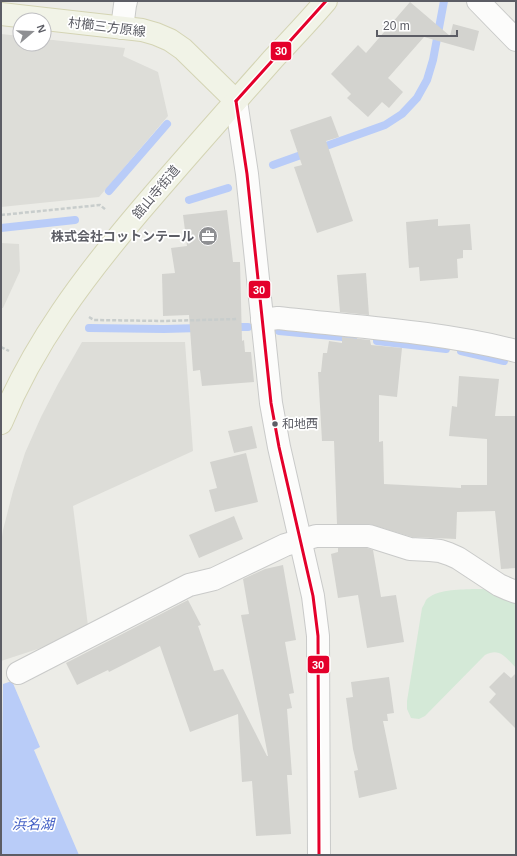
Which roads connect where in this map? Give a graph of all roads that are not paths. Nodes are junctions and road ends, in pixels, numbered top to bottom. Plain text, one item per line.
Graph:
1 (126, 1) edge
2 (326, 1) edge
3 (478, 1) edge
4 (2, 10) edge
5 (122, 28) junction
6 (516, 40) edge
7 (236, 101) junction
8 (262, 319) junction
9 (516, 352) edge
10 (1, 423) edge
11 (300, 540) junction
12 (516, 592) edge
13 (18, 673) dead end
14 (319, 855) edge

1 - 5 street
2 - 7 main road, 舘山寺街道
3 - 6 street
4 - 5 main road, 村櫛三方原線
5 - 7 main road, 村櫛三方原線
7 - 8 street
7 - 10 main road, 舘山寺街道
8 - 9 street
8 - 11 street
11 - 12 street
11 - 13 street
11 - 14 street

